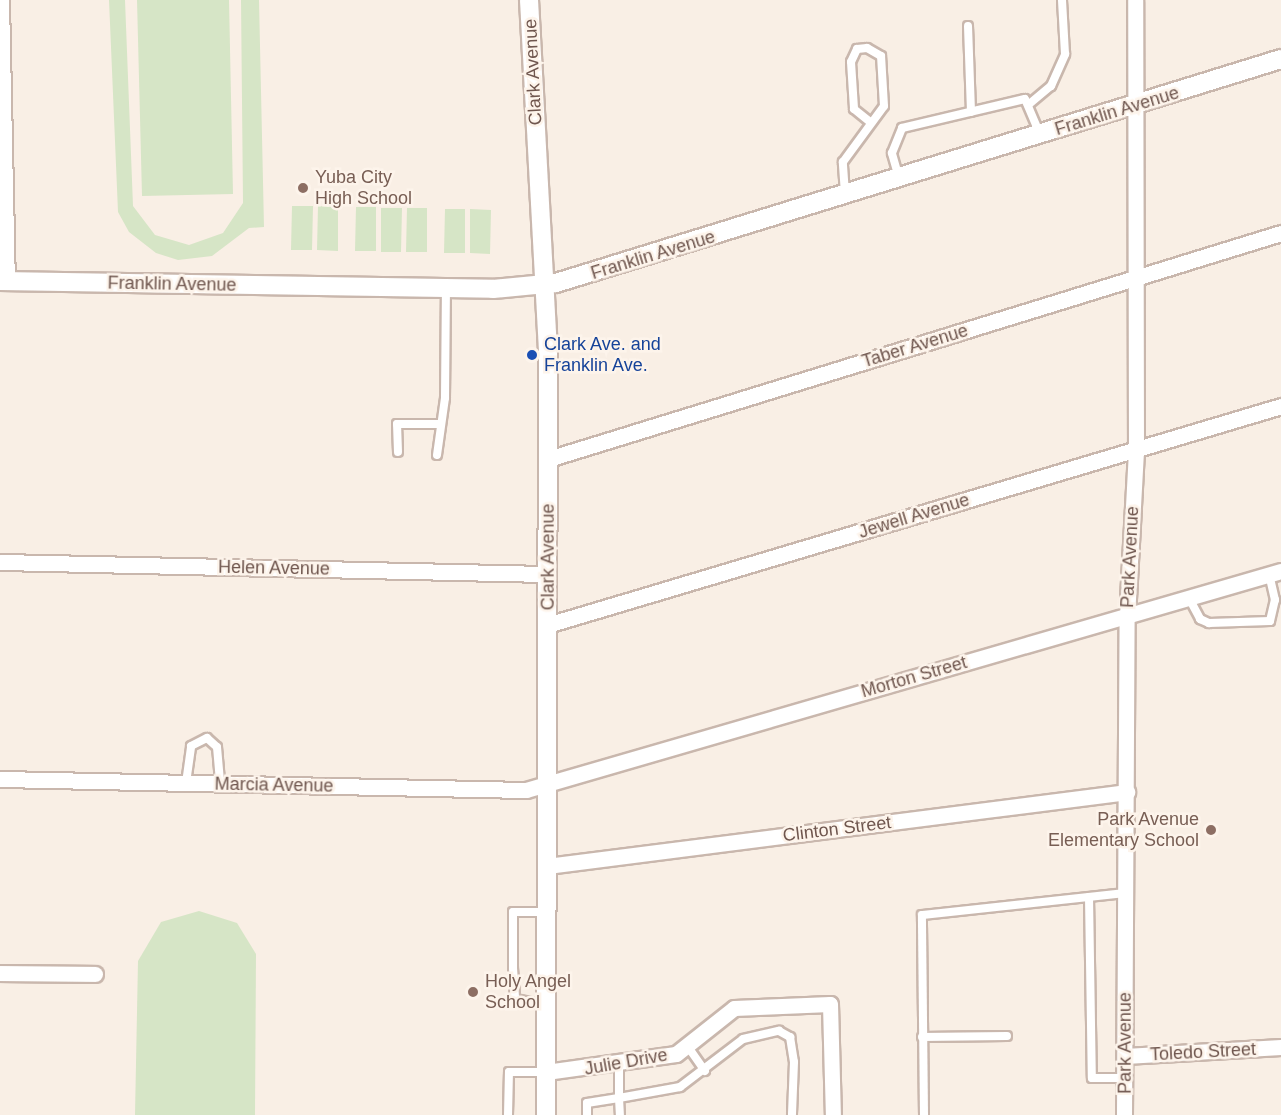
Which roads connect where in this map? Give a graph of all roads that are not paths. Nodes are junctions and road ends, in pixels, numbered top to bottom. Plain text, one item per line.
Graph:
1 (1, 0) edge
2 (529, 0) edge
3 (1062, 0) edge
4 (1135, 0) edge
5 (968, 26) dead end
6 (1281, 59) edge
7 (1028, 105) junction
8 (1136, 106) junction
9 (970, 112) junction
10 (870, 122) junction
11 (3, 135) edge
12 (1041, 135) junction
13 (899, 179) junction
14 (845, 195) junction
15 (1281, 233) edge
16 (1138, 277) junction
17 (3, 281) edge
18 (545, 285) junction
19 (446, 288) junction
20 (1281, 406) edge
21 (438, 424) junction
22 (1136, 450) junction
23 (398, 452) dead end
24 (437, 455) dead end
25 (548, 459) junction
26 (0, 562) edge
27 (1275, 573) edge
28 (548, 574) junction
29 (1189, 598) junction
30 (1127, 617) junction
31 (548, 625) junction
32 (0, 779) edge
33 (547, 782) junction
34 (186, 783) junction
35 (220, 784) junction
36 (1126, 792) junction
37 (547, 866) junction
38 (1126, 893) junction
39 (1089, 897) junction
40 (547, 912) junction
41 (0, 973) edge
42 (95, 974) dead end
43 (546, 1005) junction
44 (1007, 1036) dead end
45 (922, 1037) junction
46 (686, 1044) junction
47 (1281, 1047) edge
48 (1125, 1056) junction
49 (619, 1065) junction
50 (705, 1071) junction
51 (546, 1072) junction
52 (1124, 1078) junction
53 (619, 1098) junction
54 (508, 1115) edge
55 (546, 1115) edge
56 (587, 1115) edge
57 (620, 1115) edge
58 (792, 1115) edge
59 (833, 1115) edge
60 (924, 1115) edge
61 (1124, 1115) edge

1 - 11 street
2 - 18 street, Clark Avenue
3 - 7 lane
4 - 8 street, Park Avenue
5 - 9 lane
6 - 8 street, Franklin Avenue
7 - 9 lane
7 - 12 lane
8 - 12 street, Franklin Avenue
8 - 16 street, Park Avenue
9 - 13 lane
10 - 10 lane
10 - 14 lane
11 - 17 street
12 - 13 street, Franklin Avenue
13 - 14 street, Franklin Avenue
14 - 18 street, Franklin Avenue
15 - 16 street, Taber Avenue
16 - 22 street, Park Avenue
16 - 25 street, Taber Avenue
17 - 19 street, Franklin Avenue
18 - 19 street, Franklin Avenue
18 - 25 street, Clark Avenue
19 - 21 lane
20 - 22 street, Jewell Avenue
21 - 23 lane
21 - 24 lane
22 - 30 street, Park Avenue
22 - 31 street, Jewell Avenue
25 - 28 street, Clark Avenue
26 - 28 street, Helen Avenue
27 - 29 street, Morton Street
27 - 29 lane
28 - 31 street, Clark Avenue
29 - 30 street, Morton Street
30 - 33 street, Morton Street
30 - 36 street, Park Avenue
31 - 33 street, Clark Avenue
32 - 34 street, Marcia Avenue
33 - 35 street, Marcia Avenue
33 - 37 street, Clark Avenue
34 - 35 street, Marcia Avenue
34 - 35 lane
36 - 37 street, Clinton Street
36 - 38 street, Park Avenue
37 - 40 street, Clark Avenue
38 - 39 lane
38 - 48 street, Park Avenue
39 - 45 lane
39 - 52 lane
40 - 43 street, Clark Avenue
40 - 43 lane
41 - 42 street
43 - 51 street, Clark Avenue
44 - 45 lane
45 - 60 lane
46 - 49 street, Julie Drive
46 - 50 lane
46 - 59 street, Julie Drive
47 - 48 street, Toledo Street
48 - 52 street, Park Avenue
49 - 51 street, Julie Drive
49 - 53 lane
50 - 53 lane
50 - 58 lane
51 - 54 lane
51 - 55 street, Clark Avenue
52 - 61 street, Park Avenue
53 - 56 lane
53 - 57 lane

